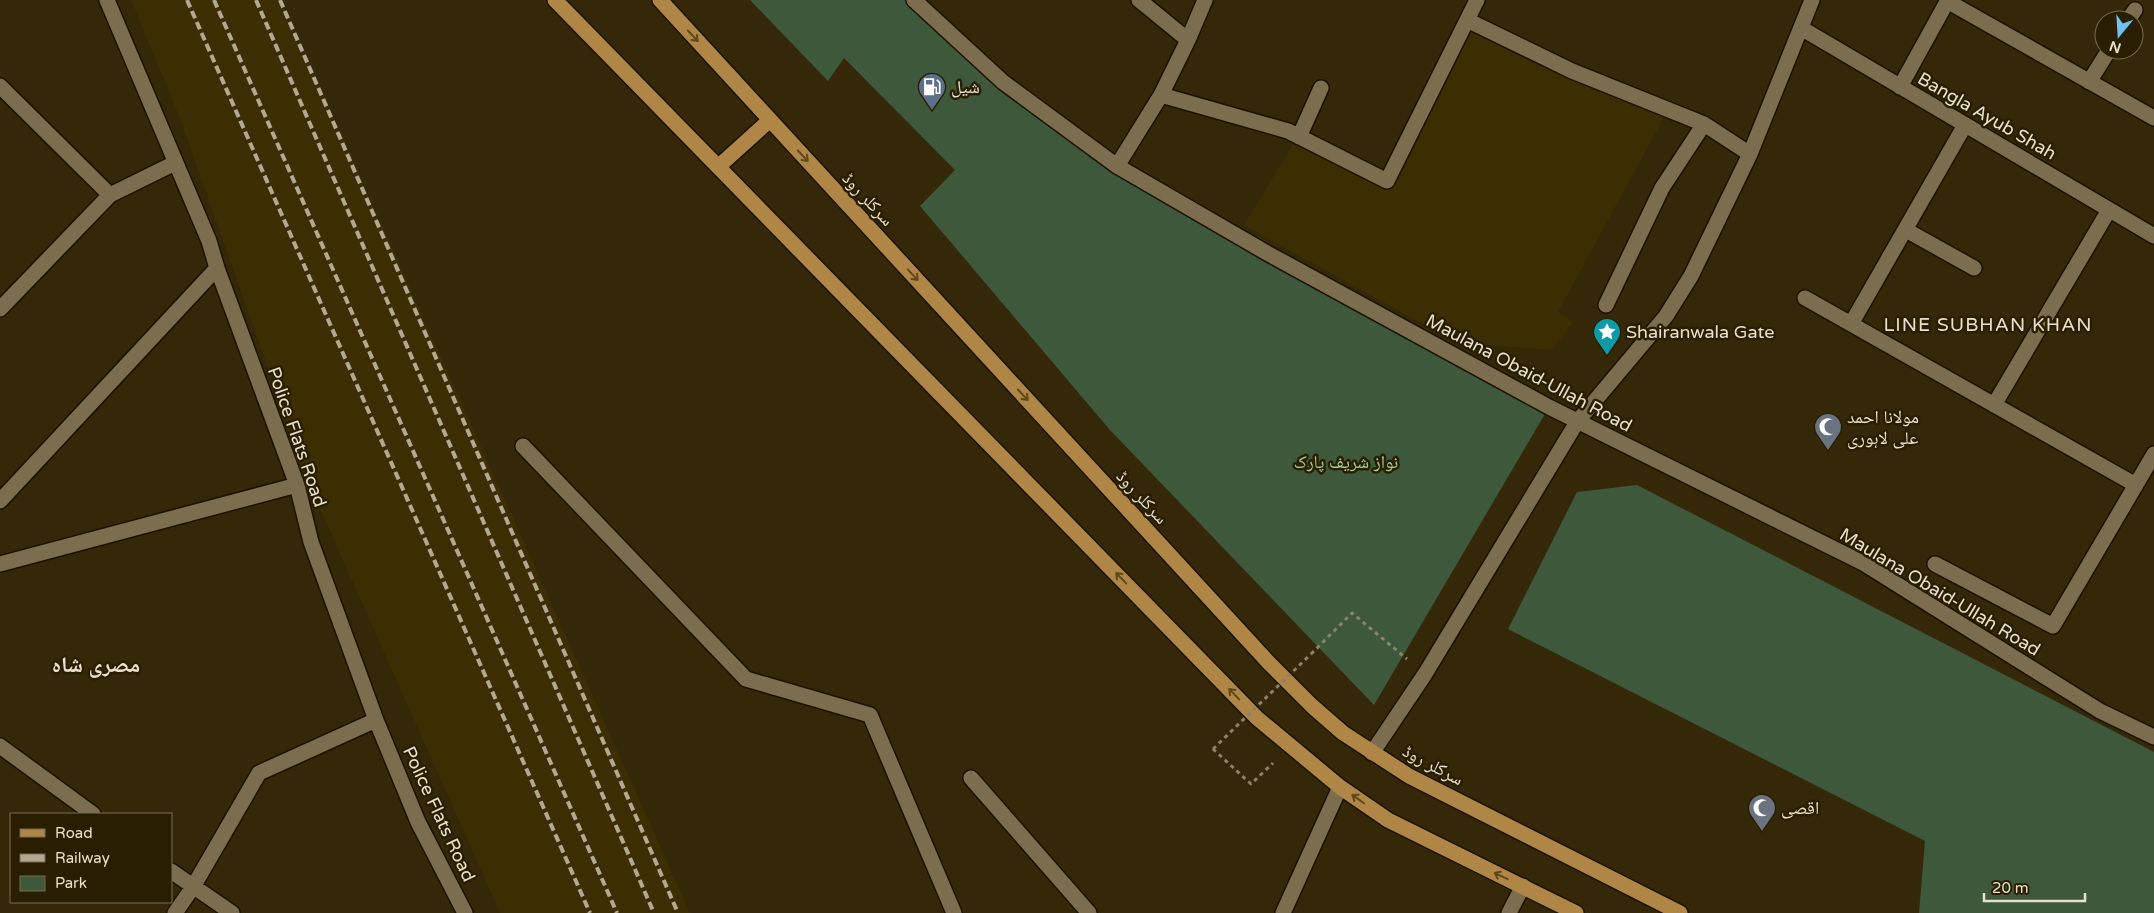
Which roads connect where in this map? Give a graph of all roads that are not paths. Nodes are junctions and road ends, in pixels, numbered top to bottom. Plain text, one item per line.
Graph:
1 (106, 0) edge
2 (556, 0) edge
3 (660, 0) edge
4 (914, 0) edge
5 (1138, 0) edge
6 (1205, 0) edge
7 (1477, 0) edge
8 (1812, 0) edge
9 (1948, 1) edge
10 (1467, 20) junction
11 (1801, 28) junction
12 (1188, 40) junction
13 (2103, 60) edge
14 (2089, 82) junction
15 (1900, 86) junction
16 (1321, 88) dead end
17 (2, 91) edge
18 (1161, 95) junction
19 (2154, 118) edge
20 (770, 120) junction
21 (1704, 124) junction
22 (1965, 125) junction
23 (1299, 137) junction
24 (1750, 154) junction
25 (176, 163) junction
26 (719, 166) junction
27 (1117, 166) junction
28 (110, 195) junction
29 (2110, 210) junction
30 (1906, 230) junction
31 (2154, 236) edge
32 (217, 268) junction
33 (1974, 268) dead end
34 (1805, 298) dead end
35 (1606, 305) dead end
36 (0, 309) edge
37 (1851, 324) junction
38 (1994, 405) junction
39 (1577, 422) junction
40 (523, 446) dead end
41 (2154, 454) edge
42 (297, 485) junction
43 (2136, 485) junction
44 (0, 501) edge
45 (0, 564) edge
46 (1935, 564) dead end
47 (376, 720) junction
48 (2154, 738) edge
49 (0, 746) edge
50 (1372, 753) junction
51 (971, 778) dead end
52 (1340, 787) junction
53 (92, 813) edge
54 (172, 872) edge
55 (1523, 886) junction
56 (193, 888) junction
57 (176, 913) edge
58 (232, 913) edge
59 (465, 913) edge
60 (954, 913) edge
61 (1089, 913) edge
62 (1283, 913) edge
63 (1508, 913) edge
64 (1576, 913) edge
65 (1680, 913) edge

1 - 25 street, Police Flats Road
2 - 26 main road
3 -> 20 main road, سرکلر روڈ
4 - 27 street, Maulana Obaid-Ullah Road
5 - 12 street
6 - 12 street
7 - 10 street
8 - 11 street
9 - 14 street
9 - 15 street
10 - 21 street
10 - 23 street
11 - 15 street, Bangla Ayub Shah
11 - 24 street
12 - 18 street
13 - 14 street
14 - 19 street
15 - 22 street, Bangla Ayub Shah
16 - 23 street
17 - 28 street
18 - 23 street
18 - 27 street
20 - 26 main road
20 -> 50 main road, سرکلر روڈ
21 - 24 street
21 - 35 street
22 - 29 street, Bangla Ayub Shah
22 - 30 street
24 - 39 street
25 - 28 street
25 - 32 street, Police Flats Road
52 -> 26 main road
27 - 39 street, Maulana Obaid-Ullah Road
28 - 36 street
29 - 31 street, Bangla Ayub Shah
29 - 38 street
30 - 33 street
30 - 37 street
32 - 42 street, Police Flats Road
32 - 44 street
34 - 37 street
37 - 38 street
38 - 43 street
39 - 48 street, Maulana Obaid-Ullah Road
39 - 50 street
40 - 60 street
41 - 43 street
42 - 45 street
42 - 47 street, Police Flats Road
43 - 46 street
47 - 56 street
47 - 59 street, Police Flats Road
49 - 53 street
50 - 65 main road, سرکلر روڈ
51 - 61 street
55 -> 52 main road
52 - 62 street
54 - 56 street
55 - 63 street
55 - 64 main road
56 - 57 street
56 - 58 street

